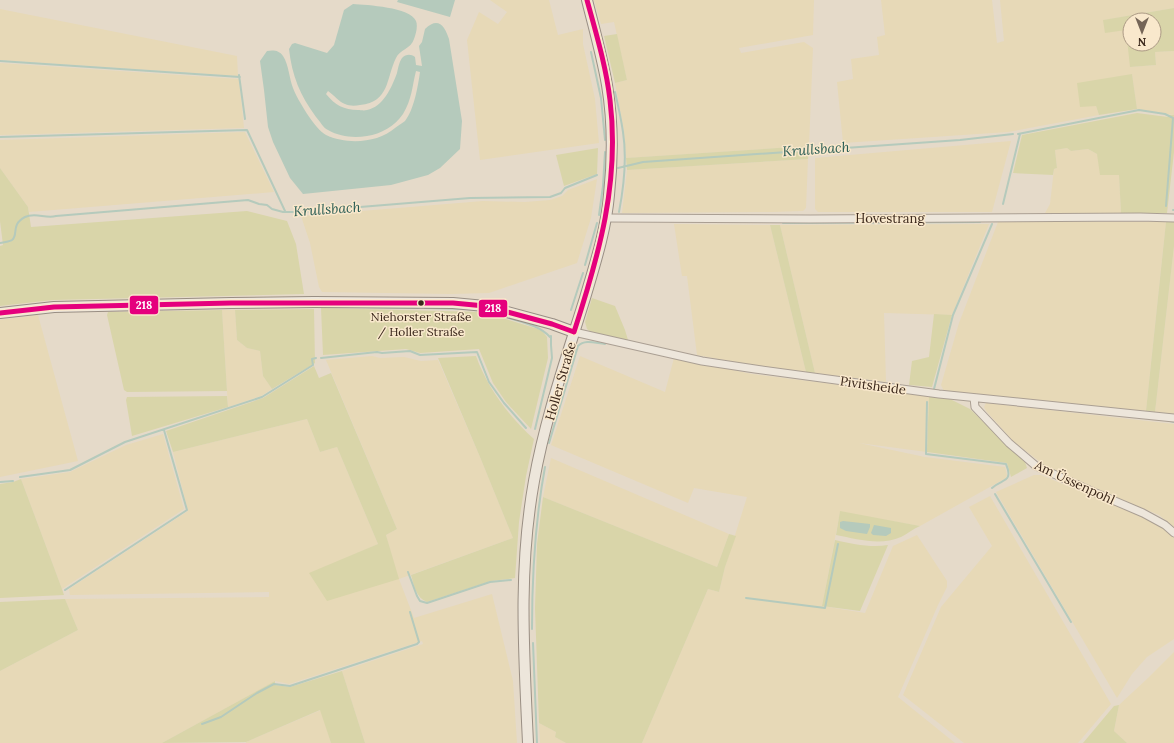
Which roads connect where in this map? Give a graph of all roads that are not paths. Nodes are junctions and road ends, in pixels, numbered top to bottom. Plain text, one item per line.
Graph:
1 (587, 0) edge
2 (606, 218) junction
3 (1174, 218) edge
4 (0, 313) edge
5 (574, 332) junction
6 (974, 398) junction
7 (1174, 418) edge
8 (1174, 533) edge
9 (528, 743) edge

1 - 2 street, Holler Straße
2 - 3 street, Hovestrang
2 - 5 street, Holler Straße
4 - 5 street
5 - 6 street, Pivitsheide
5 - 9 street, Holler Straße
6 - 7 street, Pivitsheide
6 - 8 street, Am Üssenpohl

